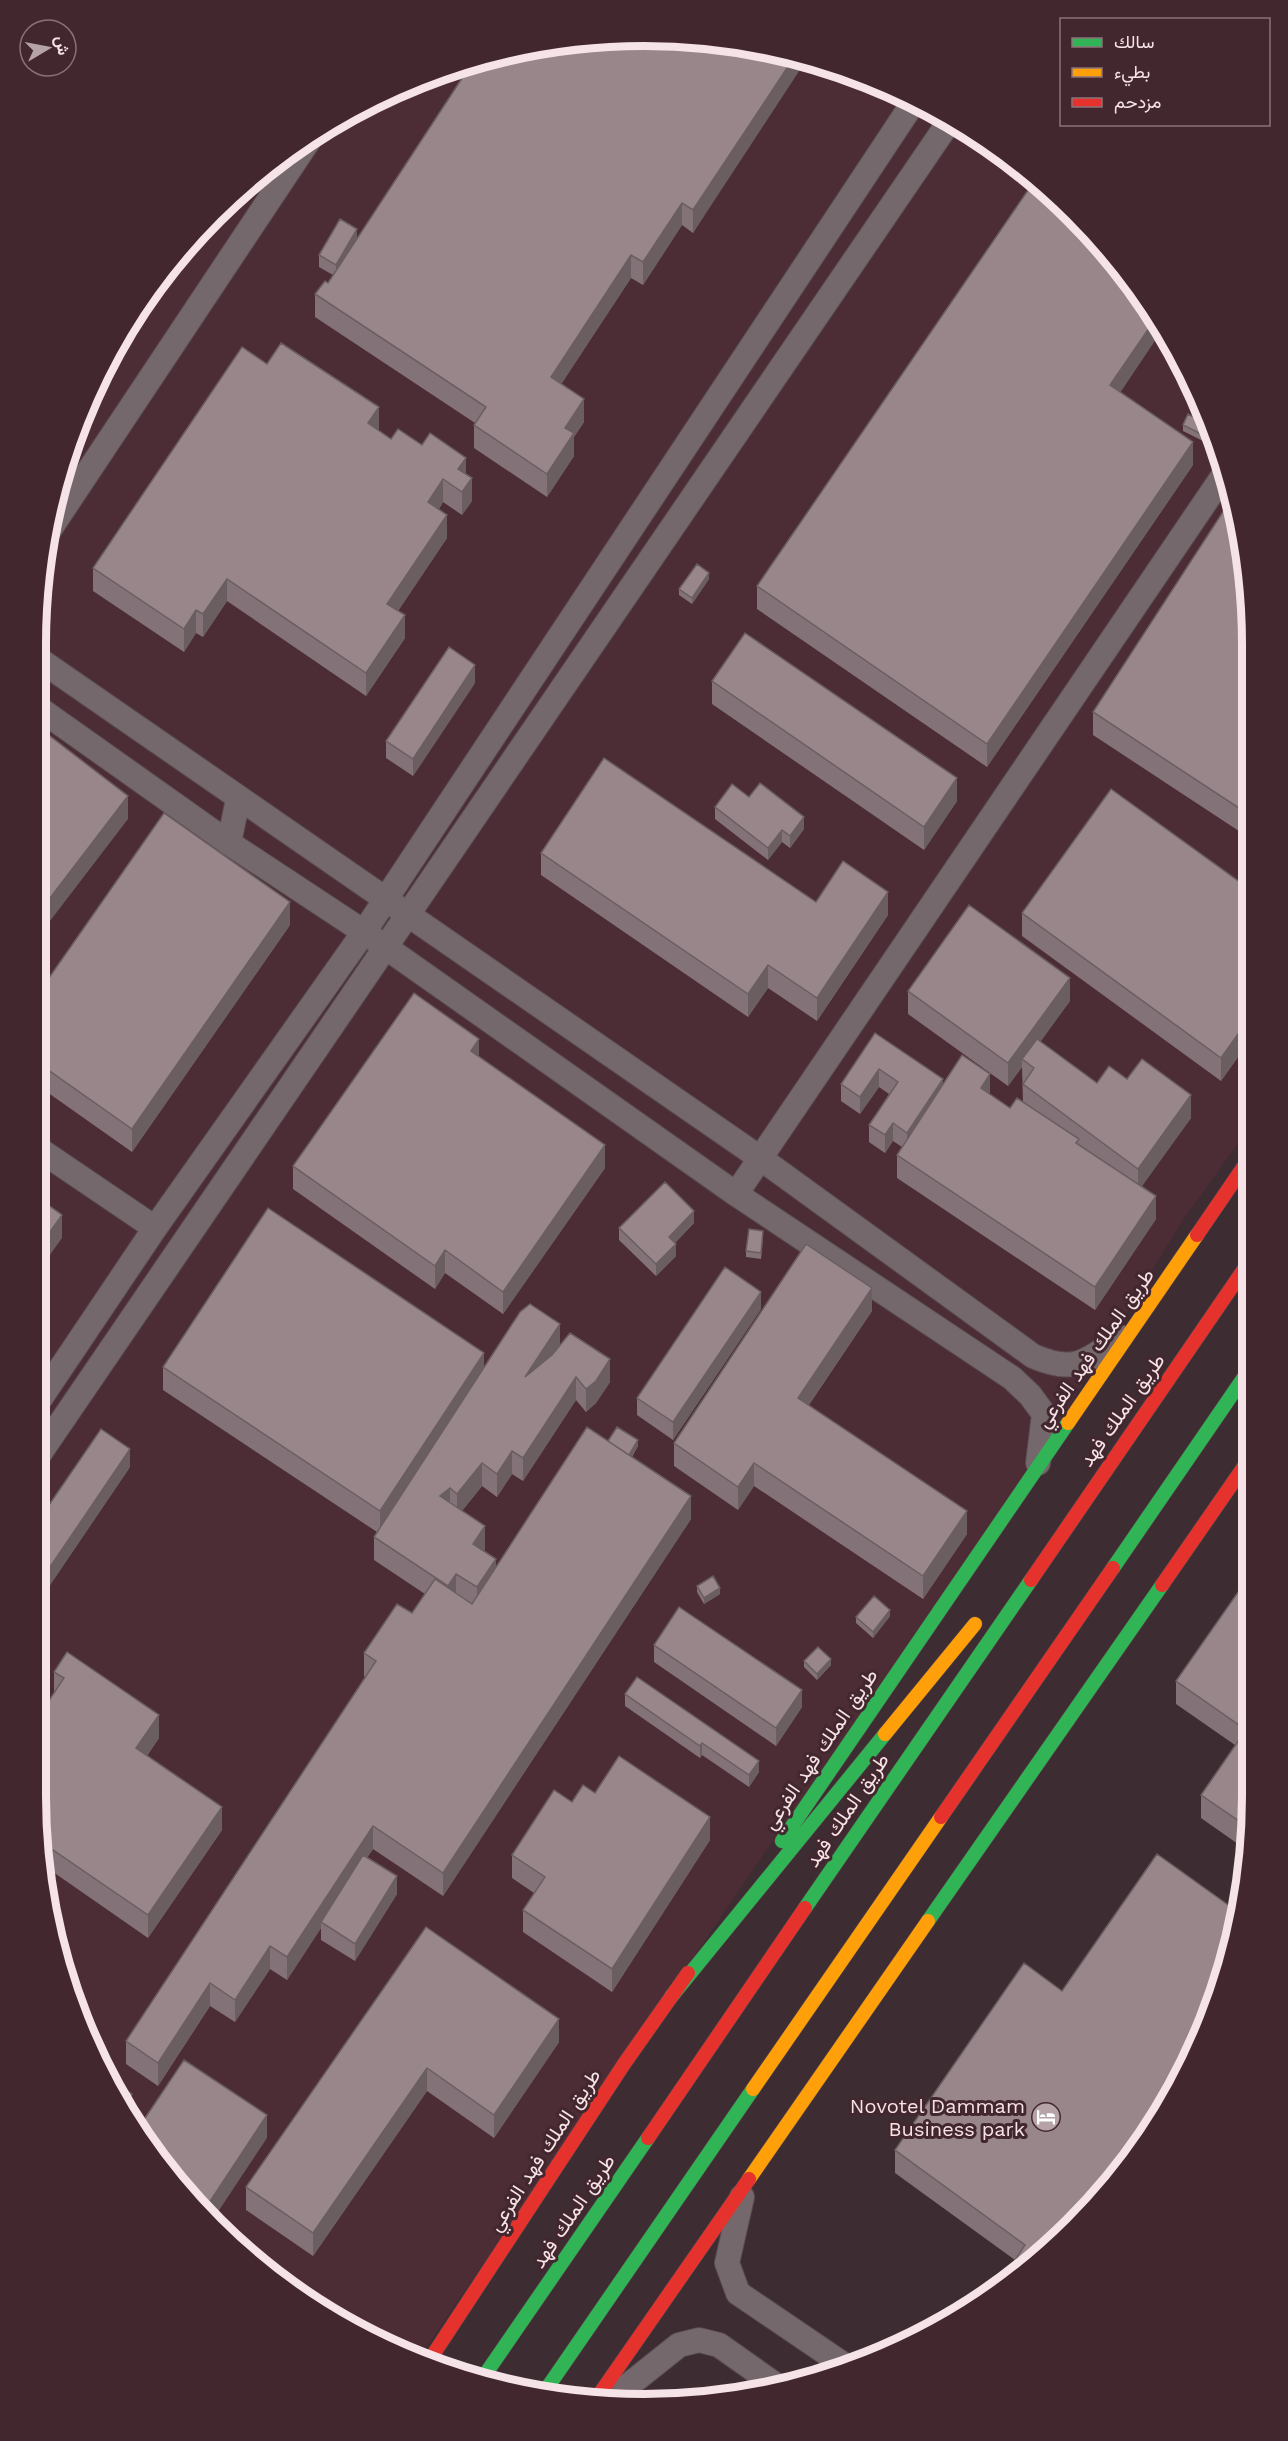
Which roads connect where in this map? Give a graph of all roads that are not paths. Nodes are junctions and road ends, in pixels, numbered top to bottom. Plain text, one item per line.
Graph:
1 (909, 109) edge
2 (944, 128) edge
3 (297, 158) edge
4 (1219, 482) edge
5 (62, 511) edge
6 (46, 664) edge
7 (46, 713) edge
8 (238, 799) junction
9 (229, 843) junction
10 (386, 897) junction
11 (407, 915) junction
12 (364, 932) junction
13 (385, 948) junction
14 (46, 1154) edge
15 (760, 1158) junction
16 (1242, 1169) edge
17 (736, 1194) junction
18 (155, 1227) junction
19 (1242, 1272) edge
20 (1134, 1327) junction
21 (1242, 1380) edge
22 (46, 1390) edge
23 (46, 1444) edge
24 (1122, 1444) junction
25 (1038, 1463) junction
26 (1242, 1470) edge
27 (1024, 1564) dead end
28 (987, 1610) dead end
29 (671, 1997) junction
30 (744, 2188) junction
31 (433, 2356) edge
32 (839, 2362) edge
33 (486, 2373) edge
34 (770, 2381) edge
35 (548, 2386) edge
36 (601, 2393) edge
37 (618, 2393) edge

1 - 10 street
2 - 11 street
3 - 5 street
4 - 15 street
6 - 8 street
7 - 9 street
8 - 9 street
8 - 10 street
9 - 12 street
10 - 11 street
10 - 12 street
11 - 13 street
11 - 15 street
12 - 13 street
12 - 18 street
13 - 17 street
13 - 23 street
14 - 18 street
15 - 17 street
15 - 20 street
16 - 20 main road, طريق الملك فهد الفرعي
17 - 25 street
18 - 22 street
19 - 24 main road, طريق الملك فهد
20 - 25 main road, طريق الملك فهد الفرعي
21 - 35 main road
24 - 27 main road
24 - 33 main road, طريق الملك فهد
25 - 29 main road, طريق الملك فهد الفرعي
26 - 30 main road
28 - 29 main road
29 - 31 main road, طريق الملك فهد الفرعي
30 - 32 street
30 - 36 main road
34 - 37 street

